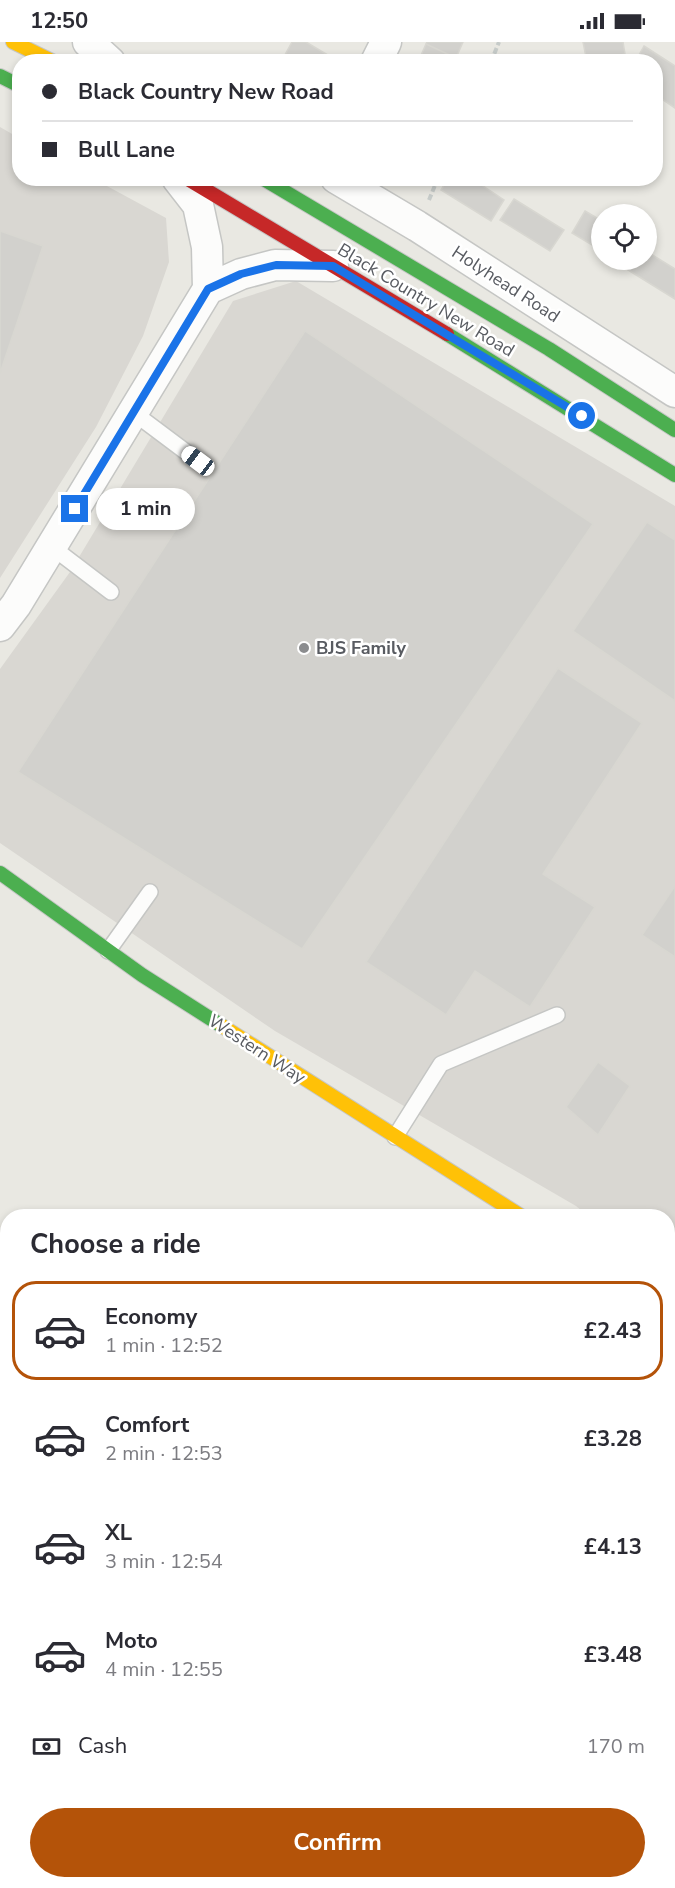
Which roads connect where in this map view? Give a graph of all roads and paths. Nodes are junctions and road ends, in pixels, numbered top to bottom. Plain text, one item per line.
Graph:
1 (13, 42) edge
2 (88, 42) edge
3 (38, 54) edge
4 (101, 54) edge
5 (183, 186) edge
6 (199, 186) edge
7 (275, 186) edge
8 (350, 186) edge
9 (333, 266) junction
10 (208, 289) junction
11 (675, 392) edge
12 (134, 413) junction
13 (675, 430) edge
14 (198, 461) dead end
15 (675, 475) edge
16 (52, 547) junction
17 (111, 592) dead end
18 (0, 626) edge
19 (0, 873) edge
20 (150, 892) dead end
21 (108, 951) junction
22 (557, 1015) dead end
23 (395, 1137) junction
24 (510, 1209) edge

1 - 3 main road
2 - 4 street
5 - 10 street
6 - 9 main road, Black Country New Road
7 - 13 main road, Black Country New Road
8 - 11 street, Holyhead Road
9 - 10 street
9 - 15 main road, Black Country New Road
10 - 12 street
12 - 14 lane
12 - 16 street
16 - 17 lane
16 - 18 street
19 - 21 main road, Western Way
20 - 21 lane
21 - 23 main road, Western Way
22 - 23 lane
23 - 24 main road, Western Way

